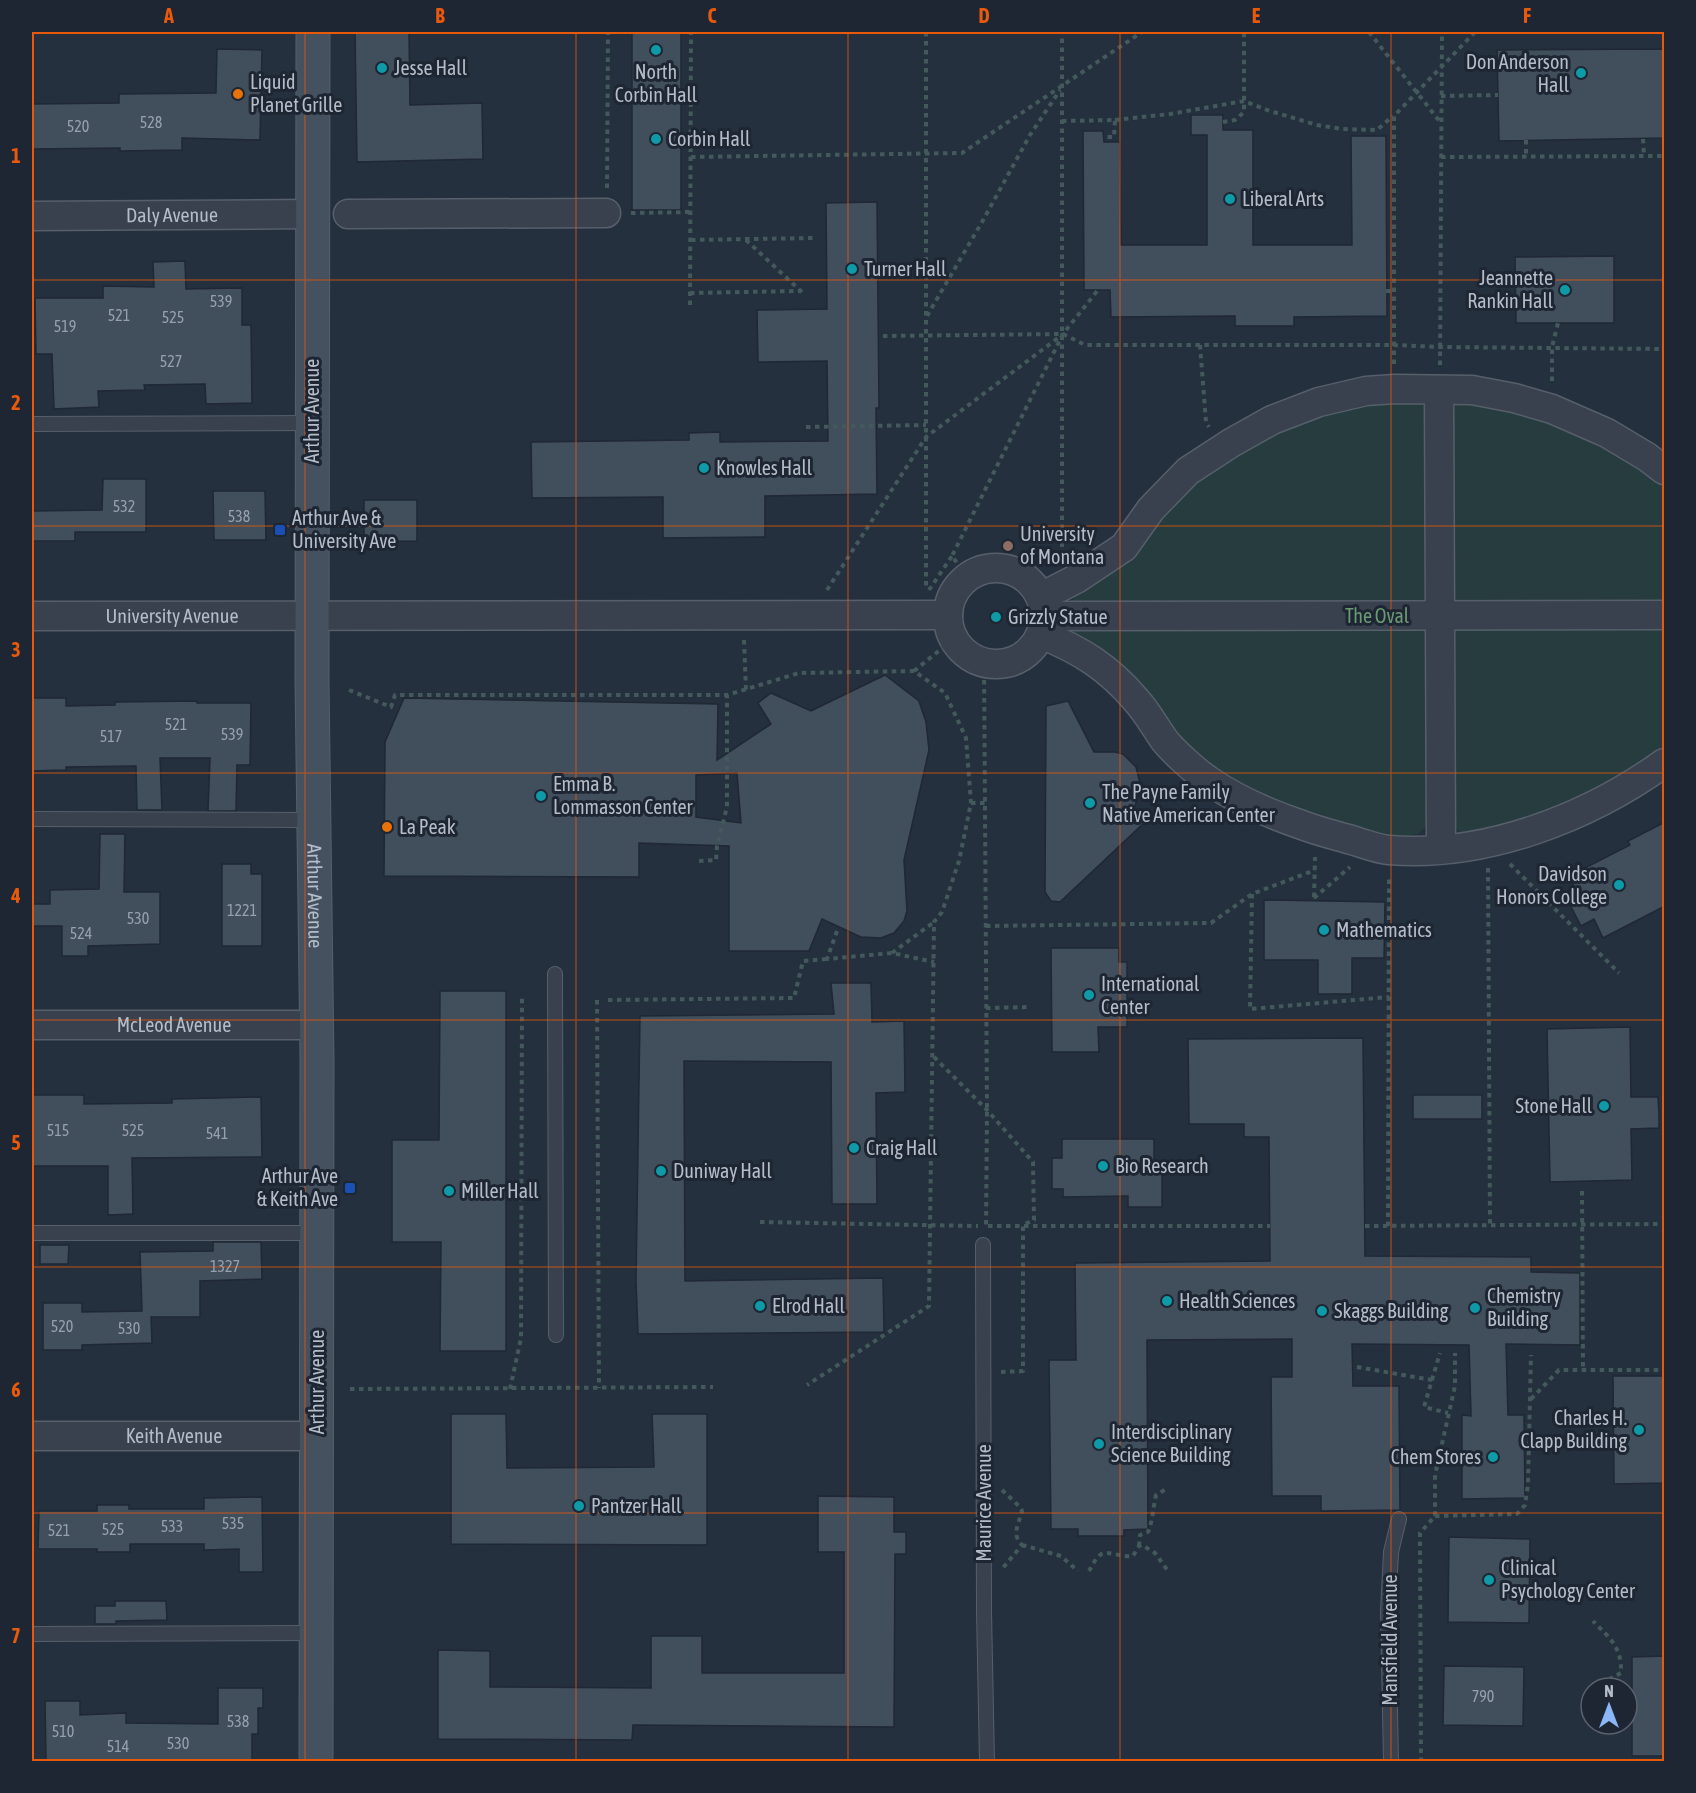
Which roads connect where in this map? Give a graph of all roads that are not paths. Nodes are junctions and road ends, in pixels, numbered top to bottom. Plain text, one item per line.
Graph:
1 (313, 32) edge
2 (606, 213) road end
3 (313, 214) junction
4 (348, 214) dead end
5 (32, 216) edge
6 (1439, 390) junction
7 (312, 423) junction
8 (32, 424) edge
9 (1665, 470) edge
10 (312, 614) junction
11 (1439, 615) junction
12 (1665, 615) edge
13 (32, 616) edge
14 (1042, 616) junction
15 (951, 626) junction
16 (1665, 763) edge
17 (32, 819) edge
18 (314, 820) junction
19 (1441, 849) junction
20 (555, 974) dead end
21 (32, 1025) edge
22 (316, 1025) junction
23 (32, 1233) edge
24 (317, 1233) junction
25 (983, 1245) dead end
26 (556, 1335) dead end
27 (32, 1436) edge
28 (316, 1436) junction
29 (1399, 1519) dead end
30 (316, 1633) junction
31 (32, 1634) edge
32 (316, 1761) edge
33 (987, 1761) edge
34 (1391, 1761) edge

1 - 3 street, Arthur Avenue
2 - 4 street
3 - 5 street, Daly Avenue
3 - 7 street, Arthur Avenue
6 - 9 street
6 - 11 street
6 - 14 street
7 - 8 lane
7 - 10 street, Arthur Avenue
10 - 13 street, University Avenue
10 - 15 street, University Avenue
10 - 18 street, Arthur Avenue
11 - 12 street
11 - 14 street
11 - 19 street
14 - 15 street
14 - 15 street
14 - 19 street
16 - 19 street
17 - 18 lane
18 - 22 street, Arthur Avenue
20 - 26 lane
21 - 22 street, McLeod Avenue
22 - 24 street, Arthur Avenue
23 - 24 lane
24 - 28 street, Arthur Avenue
25 - 33 lane, Maurice Avenue
27 - 28 street, Keith Avenue
28 - 30 street, Arthur Avenue
29 - 34 lane, Mansfield Avenue
30 - 31 lane
30 - 32 street, Arthur Avenue

